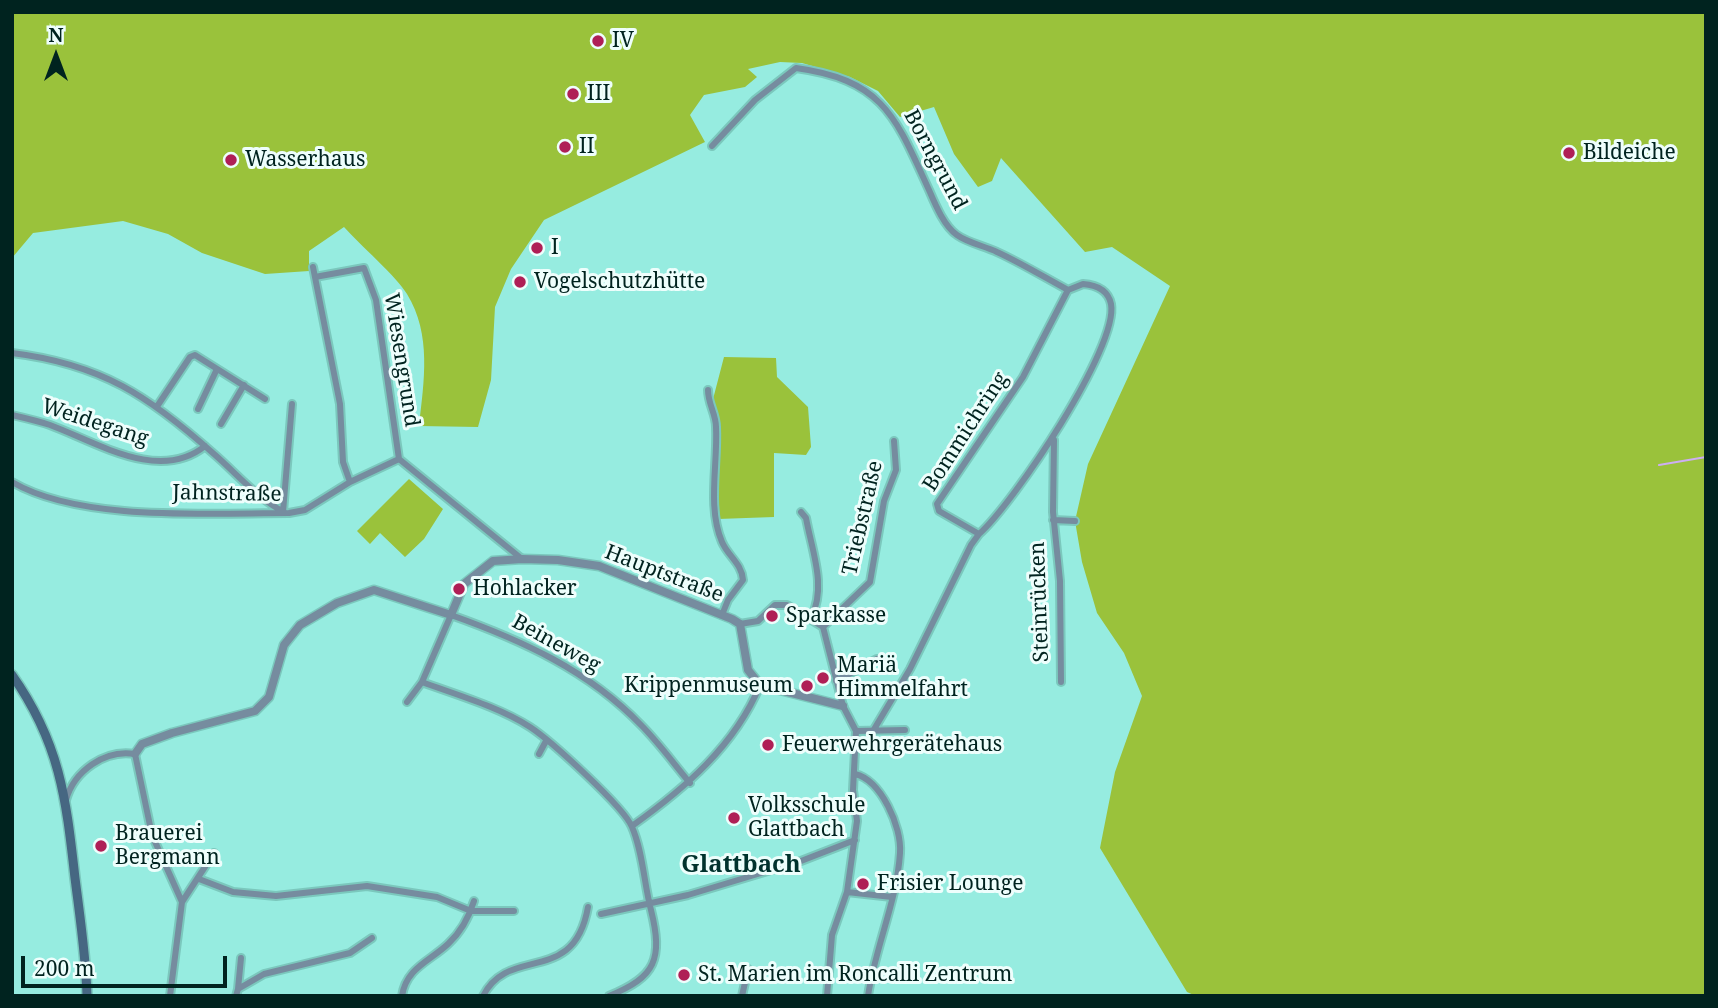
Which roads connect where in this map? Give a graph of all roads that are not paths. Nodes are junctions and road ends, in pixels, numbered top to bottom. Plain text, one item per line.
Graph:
1 (712, 146) dead end
2 (313, 267) dead end
3 (315, 277) junction
4 (1068, 290) junction
5 (12, 353) edge
6 (217, 369) junction
7 (244, 385) junction
8 (709, 390) dead end
9 (265, 399) dead end
10 (292, 404) dead end
11 (158, 405) junction
12 (198, 410) dead end
13 (12, 415) edge
14 (221, 424) dead end
15 (1054, 438) junction
16 (894, 441) dead end
17 (205, 446) junction
18 (399, 459) junction
19 (12, 482) edge
20 (350, 482) junction
21 (286, 512) junction
22 (801, 512) dead end
23 (1054, 520) junction
24 (1075, 521) dead end
25 (979, 534) junction
26 (522, 559) junction
27 (451, 615) junction
28 (722, 615) junction
29 (811, 618) junction
30 (740, 624) junction
31 (823, 627) junction
32 (877, 659) dead end
33 (12, 675) edge
34 (836, 681) junction
35 (422, 682) junction
36 (1061, 682) dead end
37 (760, 685) junction
38 (407, 702) dead end
39 (843, 706) junction
40 (905, 730) dead end
41 (856, 731) junction
42 (873, 731) junction
43 (546, 741) junction
44 (135, 754) junction
45 (539, 754) dead end
46 (855, 774) junction
47 (690, 783) junction
48 (66, 800) junction
49 (632, 826) junction
50 (855, 840) junction
51 (214, 853) dead end
52 (199, 879) junction
53 (846, 892) junction
54 (892, 897) junction
55 (474, 901) dead end
56 (182, 902) junction
57 (649, 905) junction
58 (588, 906) dead end
59 (471, 911) junction
60 (513, 911) dead end
61 (601, 914) dead end
62 (372, 938) dead end
63 (241, 958) dead end
64 (748, 969) dead end
65 (237, 992) edge
66 (87, 996) edge
67 (170, 996) edge
68 (402, 996) edge
69 (483, 996) edge
70 (609, 996) edge
71 (742, 996) edge
72 (827, 996) edge
73 (868, 996) edge

1 - 4 street, Borngrund
2 - 3 street
3 - 18 street, Wiesengrund
3 - 20 street
4 - 15 street
4 - 25 street, Bommichring
5 - 11 street
6 - 7 street
6 - 11 street
6 - 12 street
7 - 9 street
7 - 14 street
8 - 28 street
10 - 21 street
11 - 17 street
13 - 17 street, Weidegang
15 - 23 street, Steinrücken
15 - 25 street
16 - 31 street, Triebstraße
17 - 21 street
18 - 20 street, Jahnstraße
18 - 26 street
19 - 21 street, Jahnstraße
20 - 21 street, Jahnstraße
22 - 29 street
23 - 24 street, Steinrücken
23 - 36 street, Steinrücken
25 - 42 street
26 - 27 street, Hauptstraße
26 - 28 street, Hauptstraße
27 - 35 street
27 - 44 street
27 - 47 street, Beineweg
28 - 30 street, Hauptstraße
29 - 30 street
29 - 31 street
30 - 37 street, Hauptstraße
31 - 34 street
32 - 34 street
33 - 48 main road
34 - 39 street
35 - 38 street
35 - 43 street
37 - 39 street
37 - 47 street
39 - 41 street
40 - 42 street
41 - 42 street
41 - 46 street
43 - 45 street
43 - 49 street
44 - 48 street
44 - 56 street
46 - 50 street
46 - 54 street
47 - 49 street
48 - 66 main road
49 - 57 street
50 - 53 street
50 - 57 street
51 - 52 street
52 - 56 street
52 - 59 street
53 - 54 street
53 - 72 street
54 - 73 street
55 - 59 street
56 - 67 street
57 - 61 street
57 - 70 street
58 - 69 street
59 - 60 street
59 - 68 street
62 - 65 street
63 - 65 street
64 - 71 street

